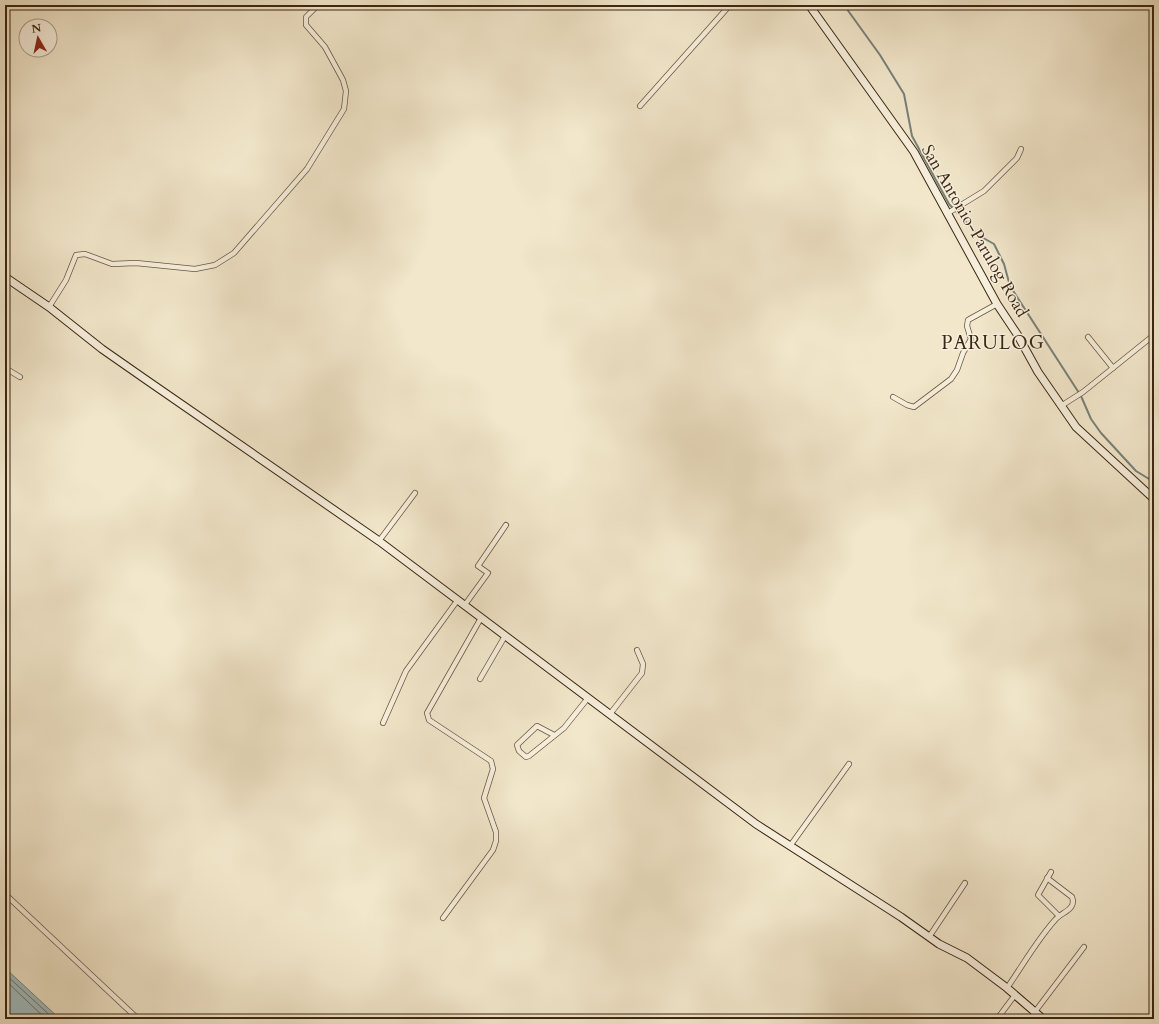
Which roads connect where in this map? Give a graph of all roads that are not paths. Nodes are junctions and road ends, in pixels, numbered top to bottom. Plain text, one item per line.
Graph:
1 (318, 5) edge
2 (730, 5) edge
3 (809, 5) edge
4 (640, 106) dead end
5 (1022, 149) dead end
6 (949, 212) junction
7 (5, 277) edge
8 (997, 304) junction
9 (49, 307) junction
10 (1154, 335) edge
11 (1088, 337) dead end
12 (5, 368) edge
13 (1113, 368) junction
14 (20, 377) dead end
15 (893, 397) dead end
16 (1061, 406) junction
17 (415, 493) dead end
18 (1154, 499) edge
19 (506, 525) dead end
20 (379, 541) junction
21 (457, 601) junction
22 (464, 606) junction
23 (481, 618) junction
24 (506, 636) junction
25 (637, 650) dead end
26 (480, 679) dead end
27 (588, 698) junction
28 (610, 714) junction
29 (383, 723) dead end
30 (554, 735) junction
31 (849, 764) dead end
32 (790, 846) junction
33 (1051, 872) dead end
34 (1047, 878) junction
35 (965, 883) dead end
36 (5, 894) edge
37 (1059, 916) junction
38 (443, 918) dead end
39 (929, 937) junction
40 (1084, 947) dead end
41 (1007, 988) junction
42 (1015, 995) junction
43 (1034, 1013) junction
44 (138, 1019) edge
45 (997, 1019) edge
46 (1043, 1019) edge

1 - 9 street
2 - 4 street
3 - 6 street, San Antonio-Parulog Road
5 - 6 street
6 - 8 street, San Antonio-Parulog Road
7 - 9 street
8 - 15 street
8 - 16 street, San Antonio-Parulog Road
9 - 20 street
10 - 13 street
11 - 13 street
12 - 14 street
13 - 16 street
16 - 18 street, San Antonio-Parulog Road
17 - 20 street
19 - 22 street
20 - 21 street
21 - 22 street
21 - 29 street
22 - 23 street
23 - 24 street
23 - 38 street
24 - 26 street
24 - 27 street
25 - 28 street
27 - 28 street
27 - 30 street
28 - 32 street
30 - 30 street
31 - 32 street
32 - 39 street
33 - 34 street
34 - 37 street
34 - 37 street
35 - 39 street
36 - 44 street
37 - 41 street
39 - 41 street
40 - 43 street
41 - 42 street
42 - 43 street
42 - 45 street
43 - 46 street

